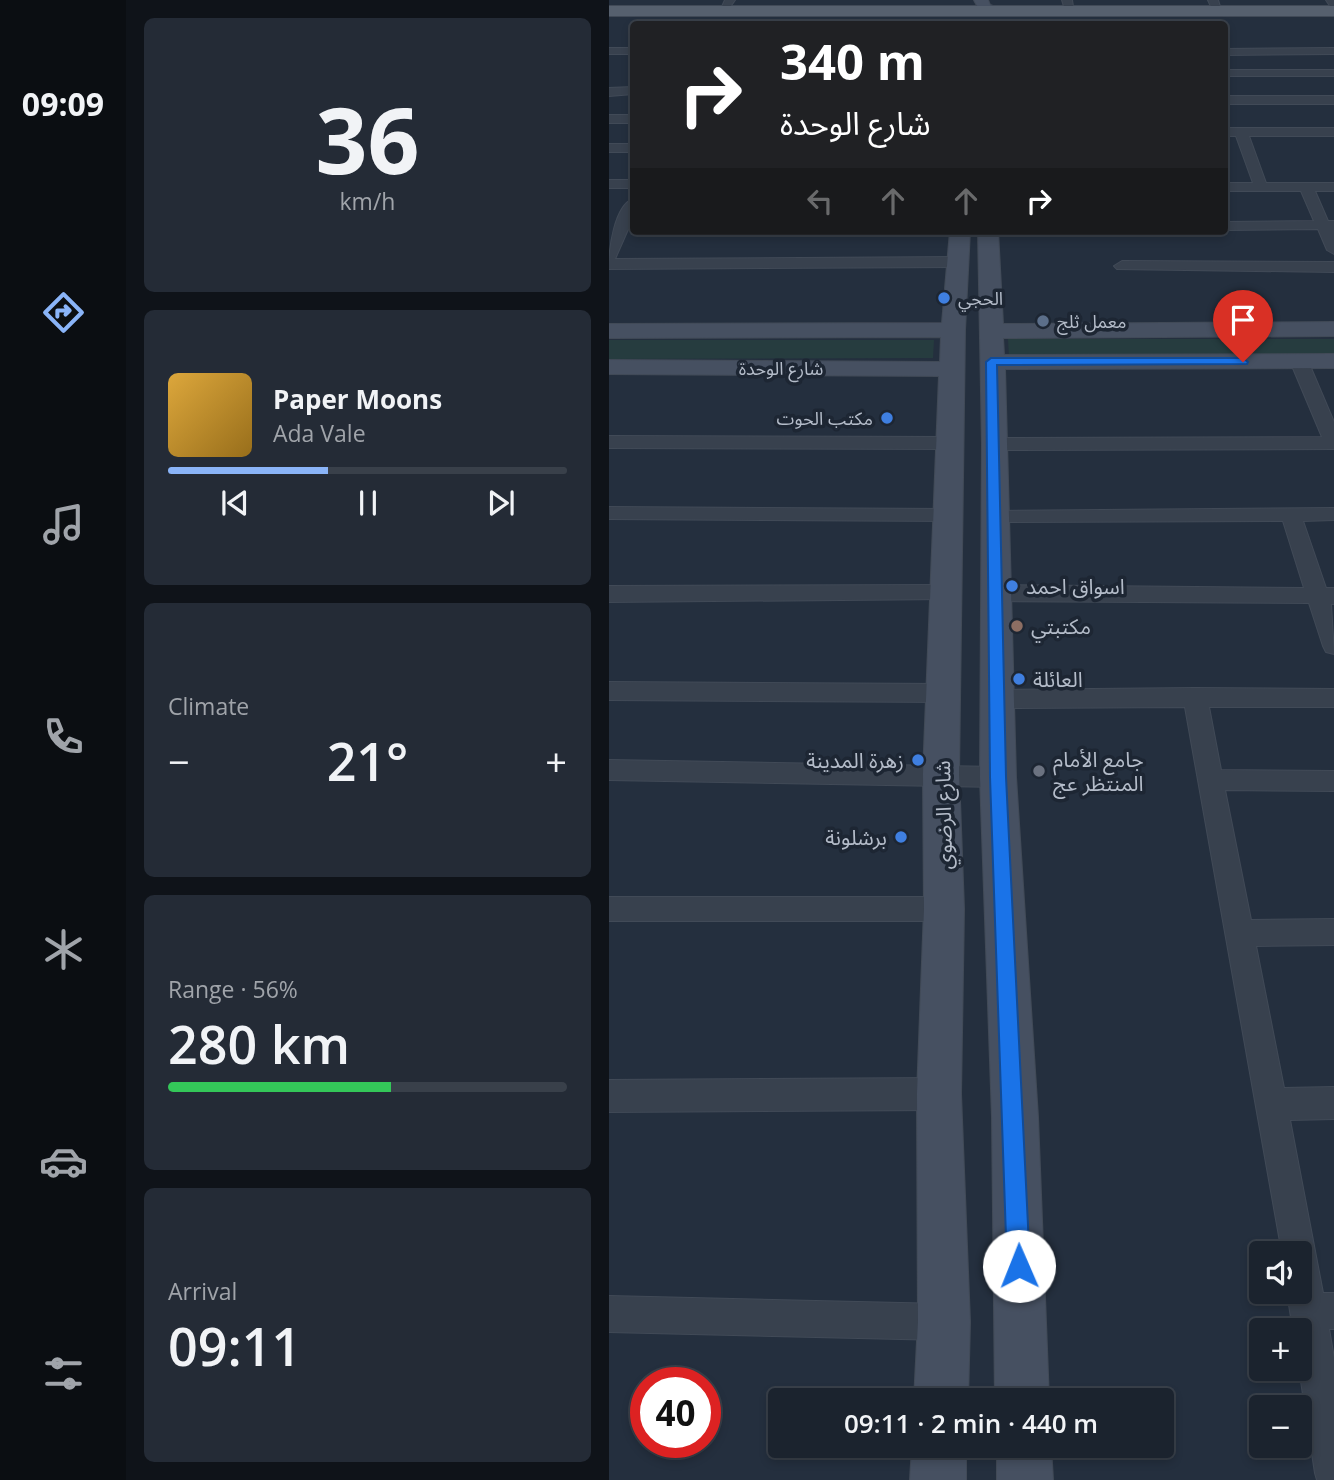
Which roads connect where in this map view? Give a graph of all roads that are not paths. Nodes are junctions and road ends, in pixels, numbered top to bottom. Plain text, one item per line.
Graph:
1 (981, 0) edge
2 (1216, 5) edge
3 (1069, 6) edge
4 (720, 10) edge
5 (609, 11) edge
6 (1001, 11) junction
7 (1334, 11) edge
8 (958, 14) edge
9 (689, 16) junction
10 (609, 20) edge
11 (1334, 20) edge
12 (754, 21) edge
13 (782, 21) edge
14 (977, 21) edge
15 (1228, 21) edge
16 (609, 51) edge
17 (630, 51) edge
18 (1334, 51) edge
19 (1230, 52) edge
20 (1228, 73) edge
21 (1245, 73) junction
22 (1334, 73) edge
23 (630, 91) edge
24 (609, 92) edge
25 (1228, 100) edge
26 (1334, 100) edge
27 (609, 119) edge
28 (630, 119) edge
29 (1228, 132) edge
30 (1241, 132) junction
31 (1334, 132) edge
32 (609, 148) edge
33 (630, 148) edge
34 (609, 184) edge
35 (630, 184) edge
36 (1228, 187) edge
37 (1261, 187) junction
38 (1306, 187) junction
39 (1334, 187) edge
40 (629, 223) edge
41 (1328, 225) edge
42 (1228, 226) edge
43 (988, 235) edge
44 (959, 247) edge
45 (1334, 250) edge
46 (609, 257) edge
47 (609, 264) edge
48 (1122, 266) dead end
49 (1334, 267) edge
50 (1334, 329) edge
51 (953, 330) junction
52 (609, 331) edge
53 (991, 346) junction
54 (1334, 361) edge
55 (1299, 362) junction
56 (609, 367) edge
57 (953, 369) junction
58 (609, 442) edge
59 (951, 443) junction
60 (1334, 443) edge
61 (995, 444) junction
62 (609, 513) edge
63 (949, 514) junction
64 (1291, 514) junction
65 (1334, 514) edge
66 (993, 517) junction
67 (947, 592) junction
68 (994, 593) junction
69 (609, 594) edge
70 (1326, 596) edge
71 (1334, 646) edge
72 (609, 691) edge
73 (944, 693) junction
74 (1195, 697) junction
75 (1334, 698) edge
76 (997, 699) junction
77 (609, 770) edge
78 (941, 774) junction
79 (998, 777) junction
80 (1211, 780) junction
81 (1334, 781) edge
82 (609, 909) edge
83 (944, 909) junction
84 (1334, 932) edge
85 (1240, 933) junction
86 (939, 1094) junction
87 (609, 1096) edge
88 (1334, 1103) edge
89 (1271, 1104) junction
90 (1297, 1241) edge
91 (1312, 1288) edge
92 (1322, 1311) edge
93 (609, 1314) edge
94 (944, 1322) junction
95 (941, 1388) edge
96 (1022, 1388) edge
97 (939, 1458) edge
98 (1024, 1458) edge
99 (1334, 1473) edge
100 (938, 1480) edge
101 (1025, 1480) edge

1 - 6 street
2 - 3 main road
2 - 7 main road
3 - 6 main road
4 - 8 main road
4 - 9 main road
4 - 12 main road
5 - 9 main road
6 - 8 main road
8 - 13 main road
8 - 14 main road
9 - 10 main road
11 - 15 main road
16 - 17 street
18 - 19 street
19 - 21 street
20 - 21 street
21 - 22 street
23 - 24 street
25 - 26 street
27 - 28 street
29 - 30 street
30 - 31 street
30 - 37 street
32 - 33 street
34 - 35 street
36 - 37 street
37 - 38 street
38 - 39 street
38 - 41 street
40 - 46 street
41 - 42 street
41 - 45 street
43 - 53 street
44 - 47 street
44 - 51 street, شارع الرضوي
48 - 49 street
50 - 53 street
51 - 52 street, شارع الوحدة
51 - 57 street, شارع الرضوي
53 - 55 street
53 - 61 street
54 - 55 street
55 - 60 street
56 - 57 street, شارع الوحدة
57 - 59 street, شارع الرضوي
58 - 59 street
59 - 63 street, شارع الرضوي
60 - 61 street
61 - 66 street
62 - 63 street
63 - 67 street, شارع الرضوي
64 - 65 street
64 - 66 street
64 - 70 street
66 - 68 street
67 - 69 street
67 - 73 street, شارع الرضوي
68 - 70 street
68 - 76 street
70 - 71 street
72 - 73 street
73 - 78 street, شارع الرضوي
74 - 75 street
74 - 76 street
74 - 80 street
76 - 79 street
77 - 78 street
78 - 79 street
78 - 83 street, شارع الرضوي
79 - 96 street
80 - 81 street
80 - 85 street
82 - 83 street
83 - 86 street, شارع الرضوي
84 - 85 street
85 - 89 street
86 - 87 street
86 - 94 street, شارع الرضوي
88 - 89 street
89 - 90 street
91 - 92 street
92 - 99 street
93 - 94 street
94 - 95 street, شارع الرضوي
97 - 100 street
98 - 101 street

